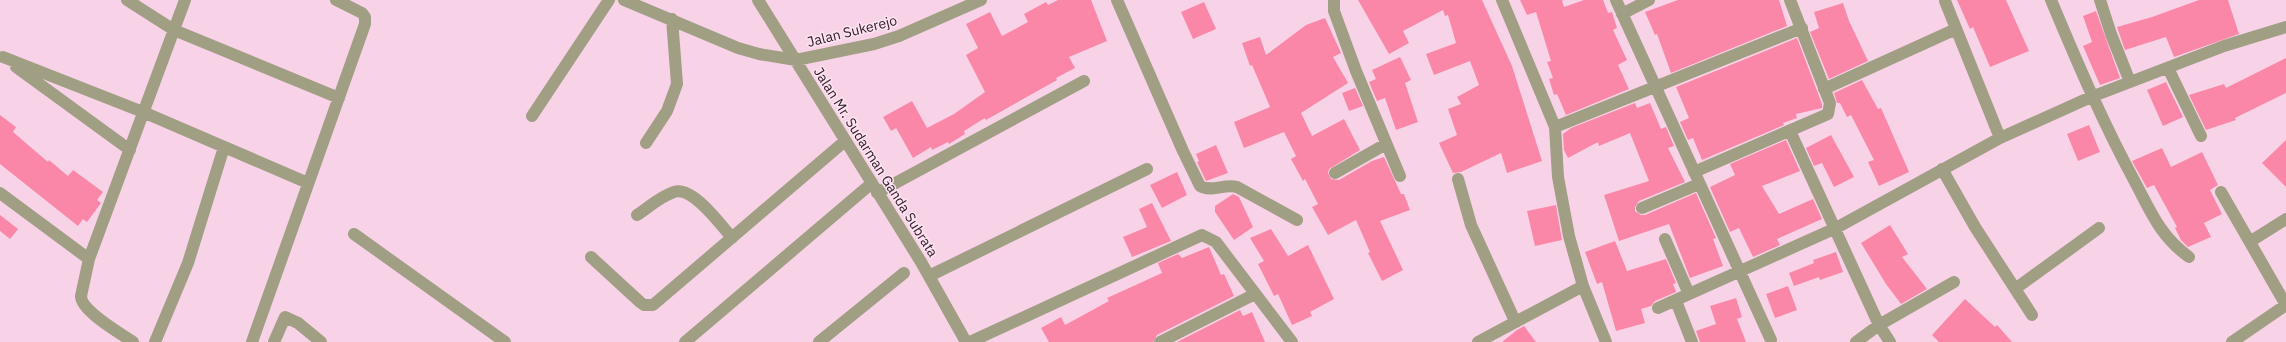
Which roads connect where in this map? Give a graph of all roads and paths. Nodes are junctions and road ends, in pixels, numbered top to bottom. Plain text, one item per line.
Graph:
1 (127, 0) edge
2 (185, 0) edge
3 (336, 0) edge
4 (609, 0) edge
5 (624, 0) edge
6 (758, 0) edge
7 (982, 0) edge
8 (1117, 0) edge
9 (1334, 0) edge
10 (1502, 0) edge
11 (1616, 0) edge
12 (1649, 0) edge
13 (1790, 0) edge
14 (2052, 0) edge
15 (2100, 0) edge
16 (1945, 1) edge
17 (1622, 14) junction
18 (672, 19) junction
19 (2286, 27) edge
20 (1802, 28) junction
21 (1956, 29) junction
22 (174, 30) junction
23 (2, 56) edge
24 (796, 60) junction
25 (2168, 68) junction
26 (1084, 81) dead end
27 (2130, 82) junction
28 (1656, 88) junction
29 (1824, 89) junction
30 (2091, 97) junction
31 (339, 98) junction
32 (143, 112) junction
33 (532, 116) dead end
34 (1555, 127) junction
35 (1790, 131) junction
36 (2201, 136) dead end
37 (2000, 138) junction
38 (845, 141) junction
39 (646, 143) dead end
40 (1386, 144) junction
41 (224, 147) junction
42 (130, 150) junction
43 (1146, 169) dead end
44 (1942, 170) junction
45 (1694, 172) junction
46 (1335, 173) dead end
47 (1400, 176) dead end
48 (1458, 179) dead end
49 (308, 183) junction
50 (1699, 184) junction
51 (874, 188) junction
52 (2222, 192) dead end
53 (0, 193) edge
54 (1642, 208) dead end
55 (637, 214) dead end
56 (2286, 219) edge
57 (1297, 220) dead end
58 (1836, 228) junction
59 (2099, 228) dead end
60 (354, 234) dead end
61 (732, 238) junction
62 (1665, 239) dead end
63 (2251, 241) junction
64 (591, 257) dead end
65 (2189, 257) dead end
66 (89, 259) junction
67 (1739, 271) junction
68 (904, 273) dead end
69 (929, 276) junction
70 (1954, 282) dead end
71 (1583, 286) junction
72 (2015, 289) junction
73 (1255, 294) junction
74 (1689, 294) junction
75 (1676, 301) junction
76 (2286, 305) edge
77 (1658, 308) dead end
78 (2032, 315) dead end
79 (1515, 321) junction
80 (1879, 325) junction
81 (1771, 340) dead end
82 (133, 342) edge
83 (155, 342) edge
84 (252, 342) edge
85 (274, 342) edge
86 (321, 342) edge
87 (504, 342) edge
88 (684, 342) edge
89 (819, 342) edge
90 (966, 342) edge
91 (970, 342) edge
92 (1160, 342) edge
93 (1292, 342) edge
94 (1478, 342) edge
95 (1606, 342) edge
96 (1692, 342) edge
97 (1856, 342) edge
98 (1890, 342) edge
99 (2232, 342) edge

1 - 22 street
2 - 22 street
3 - 31 street
4 - 33 street
5 - 18 street, Jalan Sukerejo
6 - 24 street, Jalan Mr. Sudarman Ganda Subrata
7 - 24 street, Jalan Sukerejo
8 - 57 street
9 - 40 street
10 - 34 street
11 - 17 street
12 - 17 street
13 - 20 street
14 - 30 street
15 - 27 street
16 - 21 street
17 - 28 street
18 - 24 street, Jalan Sukerejo
18 - 39 street
19 - 25 street
20 - 28 street
20 - 29 street
21 - 29 street
21 - 37 street
22 - 31 street
22 - 32 street
23 - 32 street
23 - 42 street
24 - 38 street, Jalan Mr. Sudarman Ganda Subrata
25 - 27 street
25 - 36 street
26 - 51 street
27 - 30 street
28 - 34 street
28 - 45 street
29 - 35 street
30 - 37 street
30 - 65 street
31 - 49 street
32 - 41 street
32 - 42 street
34 - 71 street
35 - 45 street
35 - 58 street
37 - 44 street
38 - 51 street, Jalan Mr. Sudarman Ganda Subrata
38 - 61 street
40 - 46 street
40 - 47 street
41 - 49 street
41 - 83 street
42 - 66 street
43 - 69 street
44 - 58 street
44 - 72 street
45 - 50 street
48 - 79 street
49 - 84 street
50 - 54 street
50 - 67 street
51 - 69 street, Jalan Mr. Sudarman Ganda Subrata
51 - 88 street
52 - 63 street
53 - 66 street
55 - 61 street
56 - 63 street
58 - 67 street
58 - 80 street
59 - 72 street
60 - 87 street
61 - 64 street
62 - 74 street
63 - 76 street
66 - 82 street
67 - 74 street
67 - 81 street
68 - 89 street
69 - 90 street, Jalan Mr. Sudarman Ganda Subrata
70 - 80 street
71 - 79 street
71 - 95 street
72 - 78 street
73 - 91 street
73 - 92 street
73 - 93 street
74 - 75 street
75 - 77 street
75 - 96 street
76 - 99 street
79 - 94 street
80 - 97 street
80 - 98 street
85 - 86 street

